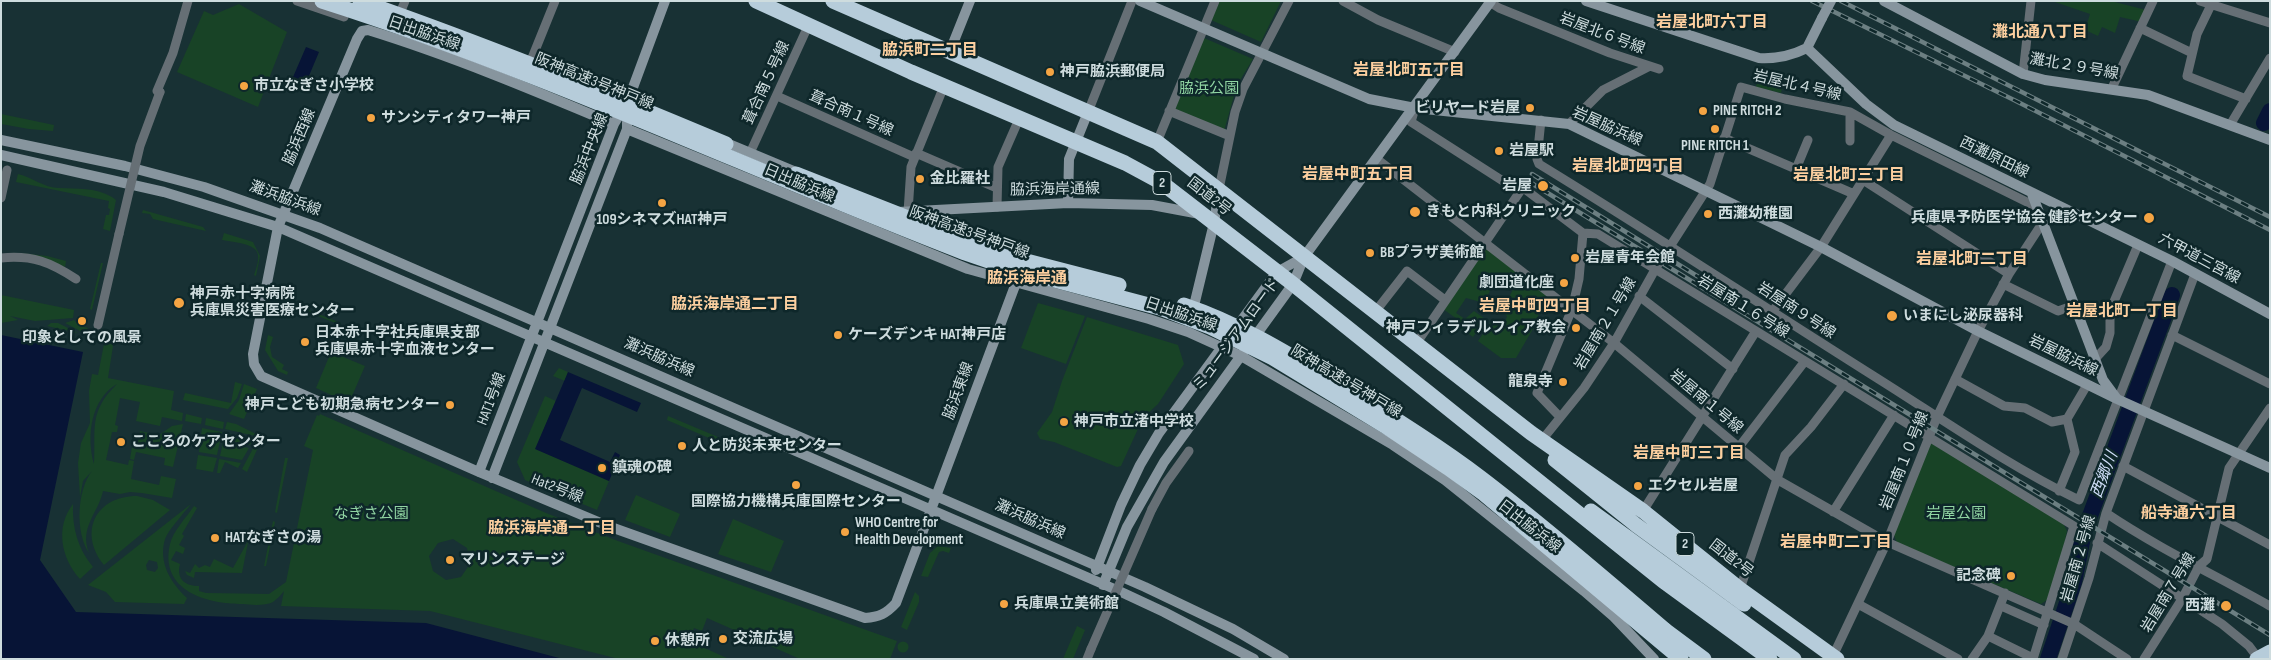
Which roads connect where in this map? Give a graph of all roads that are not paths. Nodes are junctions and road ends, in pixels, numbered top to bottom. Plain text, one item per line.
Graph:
1 (188, 1) edge
2 (297, 1) edge
3 (322, 1) edge
4 (350, 1) edge
5 (360, 1) edge
6 (405, 1) edge
7 (555, 1) edge
8 (665, 1) edge
9 (756, 1) edge
10 (833, 1) edge
11 (970, 1) edge
12 (1132, 1) edge
13 (1140, 1) edge
14 (1215, 1) edge
15 (1289, 1) edge
16 (1343, 1) edge
17 (1586, 1) edge
18 (1831, 1) edge
19 (1884, 1) edge
20 (2031, 1) edge
21 (2153, 1) edge
22 (2200, 1) edge
23 (1490, 2) edge
24 (2216, 4) edge
25 (344, 17) dead end
26 (397, 21) junction
27 (2270, 23) edge
28 (810, 24) junction
29 (185, 28) dead end
30 (1204, 28) junction
31 (2140, 28) junction
32 (362, 31) joint
33 (1807, 48) junction
34 (950, 51) junction
35 (1454, 52) junction
36 (1263, 53) junction
37 (2192, 53) junction
38 (2270, 58) edge
39 (530, 63) junction
40 (2023, 74) junction
41 (944, 86) junction
42 (2112, 88) junction
43 (160, 92) junction
44 (777, 96) junction
45 (2246, 99) junction
46 (628, 101) junction
47 (1414, 108) junction
48 (1169, 111) junction
49 (1088, 112) junction
50 (1850, 112) junction
51 (1019, 119) junction
52 (1541, 120) junction
53 (614, 124) junction
54 (1569, 124) junction
55 (2230, 125) junction
56 (627, 129) junction
57 (1891, 135) junction
58 (1230, 136) junction
59 (2269, 137) edge
60 (1724, 138) junction
61 (1, 140) edge
62 (1808, 140) dead end
63 (1850, 141) dead end
64 (1156, 142) junction
65 (1075, 143) junction
66 (750, 154) junction
67 (1, 155) edge
68 (915, 155) junction
69 (1377, 159) junction
70 (1796, 169) junction
71 (7, 170) dead end
72 (1863, 180) junction
73 (998, 188) junction
74 (1219, 189) junction
75 (1521, 190) junction
76 (1705, 191) junction
77 (1854, 194) junction
78 (2032, 194) junction
79 (1, 198) edge
80 (1068, 203) junction
81 (997, 207) junction
82 (2037, 207) junction
83 (908, 212) junction
84 (283, 214) junction
85 (1209, 219) junction
86 (2043, 222) junction
87 (278, 227) junction
88 (1583, 233) junction
89 (1485, 241) junction
90 (2138, 245) junction
91 (1670, 246) junction
92 (1821, 247) junction
93 (1304, 257) junction
94 (1, 258) edge
95 (2172, 261) junction
96 (1656, 267) junction
97 (1278, 272) junction
98 (2009, 274) junction
99 (2196, 274) junction
100 (76, 279) dead end
101 (1016, 283) junction
102 (1293, 284) junction
103 (2003, 284) junction
104 (1639, 296) junction
105 (1445, 300) junction
106 (2075, 305) junction
107 (1572, 309) junction
108 (1375, 312) junction
109 (1772, 312) junction
110 (2270, 314) edge
111 (538, 322) junction
112 (98, 324) dead end
113 (550, 327) junction
114 (1756, 331) junction
115 (1978, 331) junction
116 (1188, 332) junction
117 (2172, 335) junction
118 (533, 336) junction
119 (544, 342) junction
120 (1614, 343) junction
121 (1416, 344) junction
122 (1223, 346) junction
123 (1241, 356) junction
124 (2095, 358) junction
125 (1805, 361) junction
126 (1733, 369) junction
127 (1954, 380) junction
128 (1844, 384) junction
129 (2270, 384) edge
130 (2087, 385) junction
131 (2117, 399) junction
132 (2270, 408) edge
133 (2143, 411) junction
134 (1894, 415) junction
135 (1560, 417) junction
136 (1937, 417) junction
137 (1703, 418) junction
138 (2067, 419) junction
139 (1536, 436) junction
140 (1930, 436) junction
141 (1739, 447) junction
142 (1189, 451) dead end
143 (2239, 454) junction
144 (1511, 460) junction
145 (2123, 466) junction
146 (2270, 468) edge
147 (479, 472) junction
148 (492, 478) junction
149 (1778, 480) junction
150 (2059, 491) junction
151 (936, 495) junction
152 (931, 510) junction
153 (1643, 511) junction
154 (1833, 512) junction
155 (2106, 513) junction
156 (2216, 515) junction
157 (1887, 542) junction
158 (2098, 543) junction
159 (2270, 545) edge
160 (1097, 566) junction
161 (2199, 566) junction
162 (1109, 571) junction
163 (1092, 580) junction
164 (1103, 585) junction
165 (1740, 589) junction
166 (2005, 593) junction
167 (2182, 599) junction
168 (1858, 604) junction
169 (2001, 606) junction
170 (2270, 606) edge
171 (2049, 612) junction
172 (2074, 624) junction
173 (2044, 625) junction
174 (1665, 630) junction
175 (1650, 632) junction
176 (1988, 636) junction
177 (2270, 652) edge
178 (1830, 658) edge
179 (2033, 658) edge
180 (1087, 659) edge
181 (1254, 659) edge
182 (1284, 659) edge
183 (1654, 659) edge
184 (1674, 659) edge
185 (1681, 659) edge
186 (1698, 659) edge
187 (1704, 659) edge
188 (1770, 659) edge
189 (1794, 659) edge
190 (1958, 659) edge
191 (1972, 659) edge
192 (2062, 659) edge
193 (2127, 659) edge
194 (2144, 659) edge
195 (2258, 659) edge

1 - 43 street
2 - 25 street
3 - 175 highway, 阪神高速3号神戸線, bridge
4 - 26 street
5 - 174 highway, 阪神高速3号神戸線, bridge
6 - 26 street
7 - 39 street
8 - 46 street
9 - 28 highway, 国道2号 / 2
10 - 34 highway, 国道2号 / 2
11 - 34 street
12 - 49 street
13 - 30 street, 岩屋脇浜線
14 - 30 street
15 - 36 street
16 - 35 street
17 - 33 street
18 - 33 street, bridge
19 - 40 street, 灘北２９号線
20 - 40 street
21 - 31 street
22 - 24 street
23 - 35 street, ミュージアムロード
23 - 54 street, 岩屋北６号線
24 - 27 street
24 - 37 street
26 - 39 street
28 - 41 highway, 国道2号 / 2
28 - 44 street, 葺合南５号線
29 - 43 street
30 - 36 street, 岩屋脇浜線
30 - 48 street
31 - 37 street
31 - 42 street
32 - 53 street, 日出脇浜線
32 - 84 street, 脇浜西線
33 - 78 street, 西灘原田線
34 - 49 highway, 国道2号 / 2
35 - 47 street, ミュージアムロード
36 - 47 street, 岩屋脇浜線
36 - 58 street
37 - 45 street
38 - 45 street
39 - 46 street, 脇浜海岸通線
40 - 42 street, 灘北２９号線
41 - 51 highway, 国道2号 / 2
41 - 68 street
42 - 55 street, 灘北２９号線
43 - 112 street, bridge
44 - 66 street, 葺合南５号線
44 - 68 street, 葺合南１号線
45 - 55 street
46 - 53 street, 脇浜中央線
46 - 56 street, 脇浜中央線
46 - 66 street, 脇浜海岸通線
47 - 52 street, 岩屋脇浜線
47 - 69 street, ミュージアムロード
47 - 75 street, 岩屋南１６号線
48 - 58 street
48 - 64 street
49 - 64 highway, 国道2号 / 2
49 - 65 street
50 - 57 street, 岩屋北４号線
50 - 60 street, 岩屋北４号線
50 - 63 street
51 - 65 highway, 国道2号 / 2
51 - 73 street
52 - 54 street, 岩屋脇浜線
52 - 91 street, 岩屋南９号線
53 - 111 street, 脇浜中央線
54 - 76 street, 岩屋脇浜線
55 - 59 street, 灘北２９号線
56 - 101 street, 日出脇浜線
56 - 113 street, 脇浜中央線
57 - 72 street
57 - 82 street, 岩屋北４号線
58 - 74 street
60 - 70 street
60 - 76 street, 岩屋北４号線
61 - 84 street, 灘浜脇浜線
62 - 70 street
64 - 74 highway, 国道2号 / 2
65 - 80 street
65 - 85 highway, 国道2号 / 2
66 - 83 street, 脇浜海岸通線
67 - 87 street, 灘浜脇浜線
68 - 73 street, 葺合南１号線
68 - 83 street
69 - 89 street, 岩屋南１号線
69 - 93 street, ミュージアムロード
70 - 77 street
71 - 79 street
72 - 77 street
72 - 98 street
73 - 81 street
74 - 85 street
74 - 93 highway, 国道2号 / 2
75 - 88 street, 岩屋南１６号線
75 - 89 street
76 - 91 street, 岩屋南２１号線
76 - 92 street, 岩屋脇浜線
77 - 92 street
78 - 82 street, 西灘原田線
78 - 90 street, 六甲道三宮線
80 - 81 street, 脇浜海岸通線
80 - 85 street, 脇浜海岸通線
81 - 83 street, 脇浜海岸通線
82 - 86 street, 西灘原田線
84 - 87 street, 脇浜西線
84 - 111 street, 灘浜脇浜線
85 - 97 highway, 国道2号 / 2
85 - 116 street
86 - 98 street, 岩屋南１０号線
86 - 106 street, 西灘原田線
87 - 118 street, 灘浜脇浜線
87 - 147 street, Hat2号線
88 - 96 street, 岩屋南１６号線
88 - 107 street
89 - 105 street
89 - 107 street, 岩屋南１号線
90 - 95 street, 六甲道三宮線
90 - 124 street
91 - 96 street, 岩屋南２１号線, bridge
91 - 109 street, 岩屋南９号線
92 - 109 street
92 - 115 street, 岩屋脇浜線
93 - 97 street, ミュージアムロード
93 - 102 street, ミュージアムロード
93 - 108 highway, 国道2号 / 2
94 - 100 street
95 - 99 street, 六甲道三宮線
95 - 131 street
96 - 104 street, 岩屋南２１号線
96 - 114 street, 岩屋南１６号線
97 - 102 highway, 国道2号 / 2
97 - 122 street, ミュージアムロード
98 - 103 street, 岩屋南１０号線
99 - 110 street, 六甲道三宮線
99 - 117 street, 岩屋南２号線
101 - 116 street, 日出脇浜線
101 - 151 street, 脇浜東線
102 - 123 street, ミュージアムロード
102 - 144 highway, 国道2号 / 2
103 - 106 street
103 - 115 street, 岩屋南１０号線
104 - 120 street, 岩屋南２１号線
104 - 126 street
105 - 108 street
105 - 121 street
106 - 124 street, 西灘原田線
107 - 120 street, 岩屋南１号線
107 - 135 street
108 - 121 highway, 国道2号 / 2
109 - 136 street, 岩屋南９号線
111 - 113 street, 灘浜脇浜線
111 - 118 street, 脇浜中央線
113 - 119 street, 脇浜中央線
113 - 151 street, 灘浜脇浜線
114 - 125 street, 岩屋南１６号線
114 - 126 street
115 - 127 street, 岩屋南１０号線
115 - 130 street, 岩屋脇浜線
116 - 122 street, 日出脇浜線
117 - 129 street
117 - 133 street, 岩屋南２号線
118 - 119 street, 灘浜脇浜線
118 - 147 street, HAT1号線
119 - 148 street, HAT1号線
119 - 152 street, 灘浜脇浜線
120 - 135 street, 岩屋南２１号線
120 - 137 street, 岩屋南１号線
121 - 139 highway, 国道2号 / 2
122 - 123 street, 日出脇浜線
122 - 160 street, ミュージアムロード
123 - 162 street, ミュージアムロード
123 - 183 street, 日出脇浜線
124 - 131 street, 西灘原田線
125 - 128 street, 岩屋南１６号線
125 - 141 street
126 - 137 street
127 - 136 street, 岩屋南１０号線
127 - 138 street
128 - 134 street, 岩屋南１６号線
128 - 149 street
130 - 131 street, 岩屋脇浜線
130 - 138 street
131 - 133 street, 岩屋脇浜線
131 - 150 street, 岩屋南９号線
132 - 143 street, 岩屋南７号線
133 - 143 street
133 - 145 street, 岩屋南２号線
134 - 140 street, 岩屋南１６号線
134 - 154 street
135 - 139 street, 岩屋南２１号線
136 - 140 street, 岩屋南１０号線
136 - 150 street, 岩屋南９号線
137 - 141 street, 岩屋南１号線
137 - 153 street
138 - 150 street
139 - 153 highway, 国道2号 / 2
139 - 178 highway, 国道2号 / 2
140 - 157 street, 岩屋南１０号線
140 - 171 street, 岩屋南１６号線
141 - 149 street, 岩屋南１号線
142 - 180 street, bridge
143 - 146 street
143 - 156 street, 岩屋南７号線
144 - 188 highway, 国道2号 / 2
144 - 189 highway, 国道2号 / 2
145 - 155 street, 岩屋南２号線
145 - 156 street
147 - 148 street, Hat2号線
148 - 152 street, Hat2号線
149 - 154 street, 岩屋南１号線
149 - 165 street
151 - 152 street, 脇浜東線
151 - 160 street, 灘浜脇浜線
152 - 163 street, 灘浜脇浜線
153 - 165 highway, 国道2号 / 2
154 - 157 street, 岩屋南１号線
155 - 158 street, 岩屋南２号線
155 - 161 street
156 - 159 street
156 - 161 street, 岩屋南７号線
157 - 166 street, 岩屋南１号線
157 - 168 street, 岩屋南１０号線
158 - 167 street
158 - 172 street, 岩屋南２号線
160 - 162 street, 灘浜脇浜線
160 - 163 street, ミュージアムロード
161 - 167 street, 岩屋南７号線
161 - 170 street
162 - 164 street, ミュージアムロード
162 - 182 street, 灘浜脇浜線
163 - 164 street, 灘浜脇浜線
164 - 181 street, 灘浜脇浜線
165 - 178 highway, 国道2号 / 2
166 - 169 street
166 - 171 street, 岩屋南１号線
167 - 194 street, 岩屋南７号線
167 - 195 street
168 - 178 street, 岩屋南１０号線
168 - 190 street
169 - 173 street
169 - 176 street
171 - 172 street, 岩屋南１号線
171 - 173 street
172 - 192 street, 岩屋南２号線
172 - 193 street
173 - 179 street
174 - 186 highway, 阪神高速3号神戸線
174 - 187 highway
175 - 184 highway, bridge
175 - 185 highway, 阪神高速3号神戸線, bridge
176 - 179 street
176 - 191 street
177 - 195 highway

